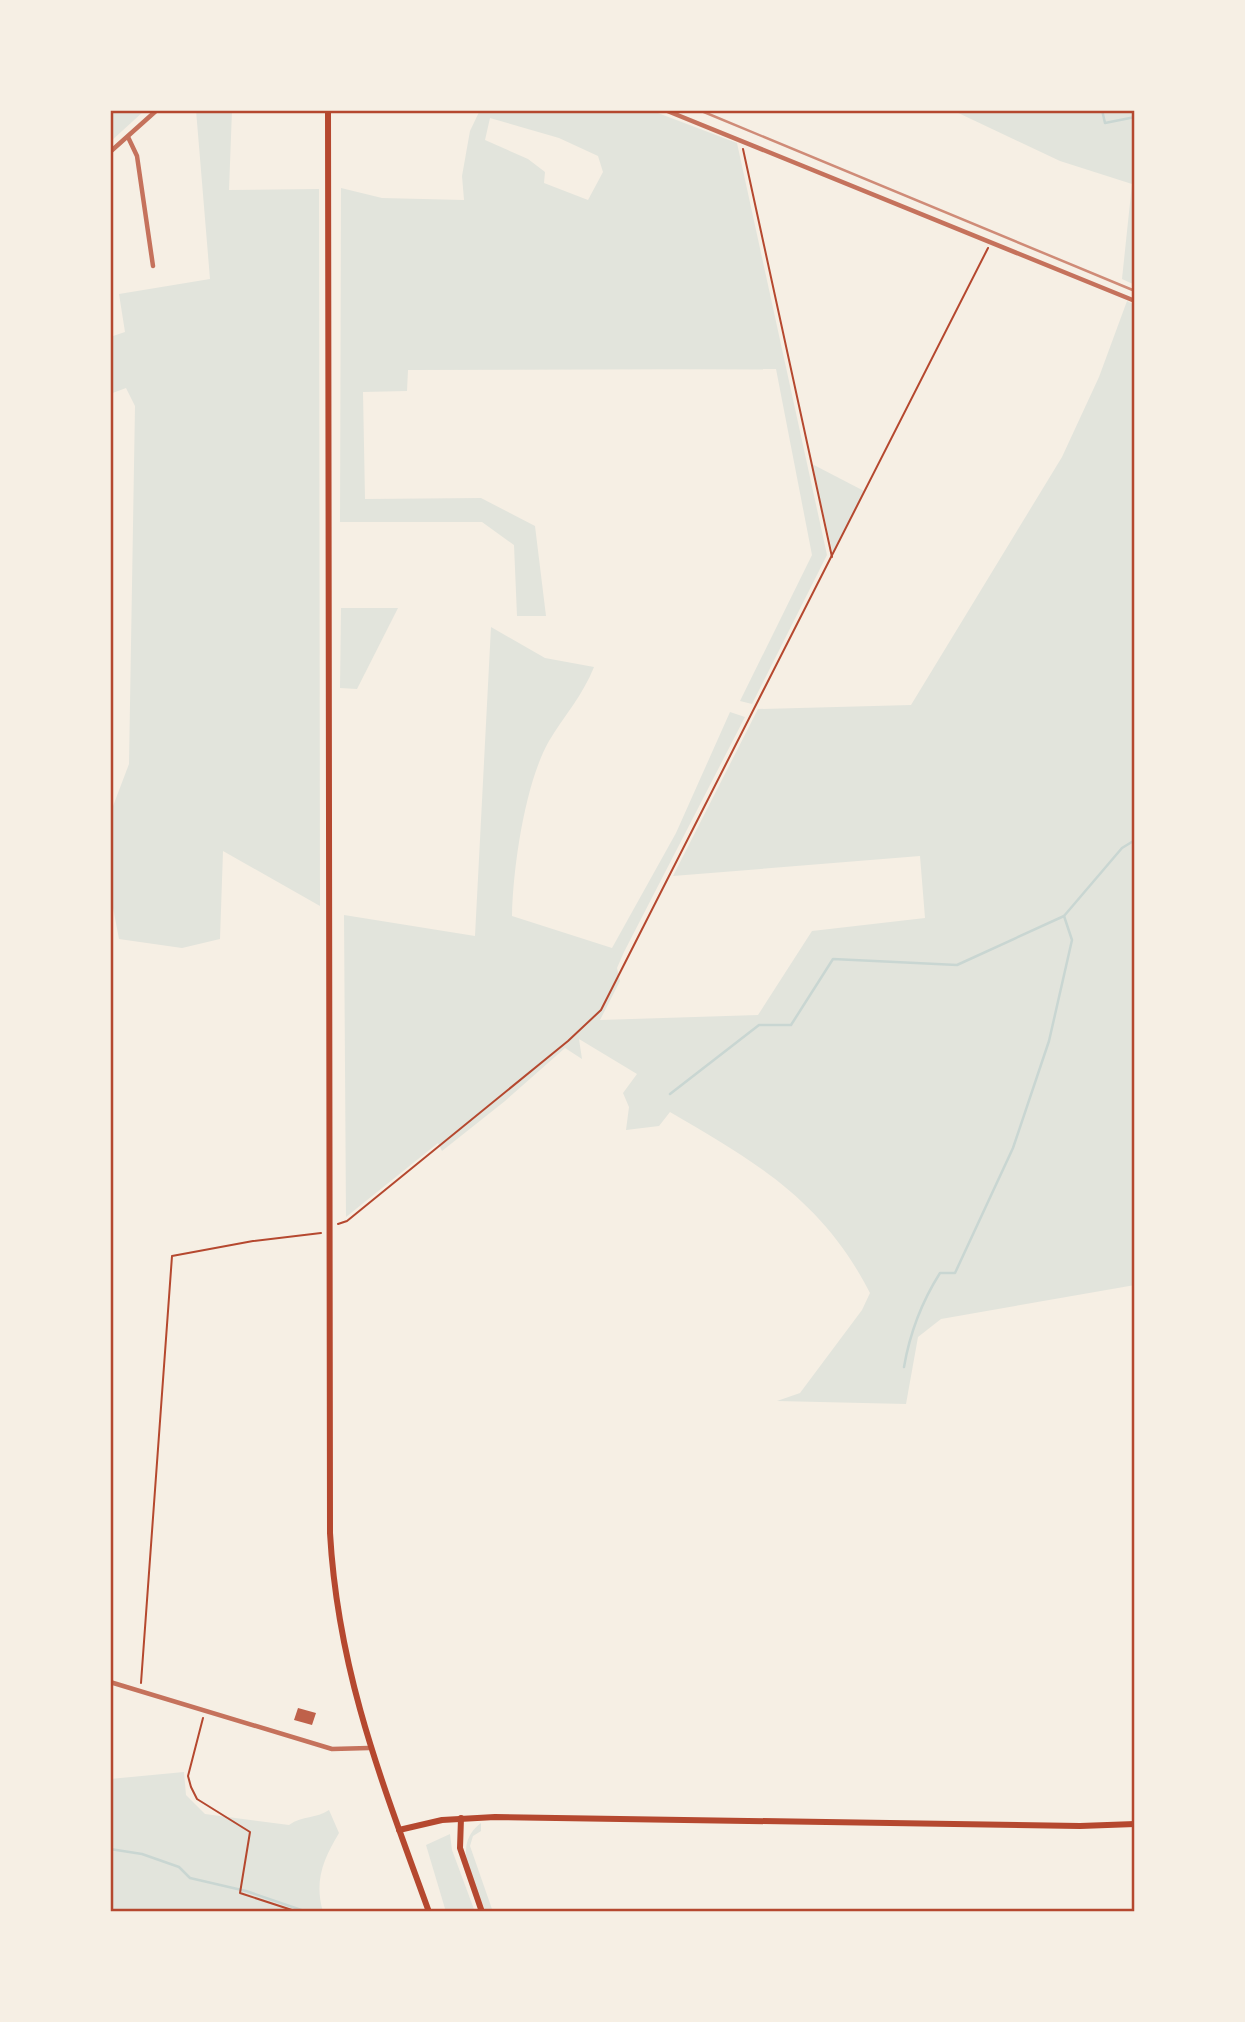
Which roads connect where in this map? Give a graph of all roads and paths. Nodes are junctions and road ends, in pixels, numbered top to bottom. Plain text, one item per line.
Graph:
1 (157, 110) edge
2 (328, 110) edge
3 (665, 110) edge
4 (128, 136) junction
5 (741, 139) junction
6 (110, 152) edge
7 (991, 241) junction
8 (153, 266) dead end
9 (1135, 301) edge
10 (832, 558) junction
11 (329, 1228) junction
12 (110, 1682) edge
13 (140, 1691) junction
14 (205, 1710) junction
15 (369, 1748) junction
16 (461, 1818) junction
17 (1135, 1824) edge
18 (399, 1830) junction
19 (298, 1912) edge
20 (429, 1912) edge
21 (482, 1912) edge

1 - 4 street
2 - 11 main road
3 - 5 street
4 - 6 street
4 - 8 street
5 - 7 street
5 - 10 path
7 - 9 street
7 - 10 path
10 - 11 path
11 - 13 path
11 - 15 main road
12 - 13 street
13 - 14 street
14 - 15 street
14 - 19 path
15 - 18 main road
16 - 17 main road
16 - 18 main road
16 - 21 main road
18 - 20 main road

